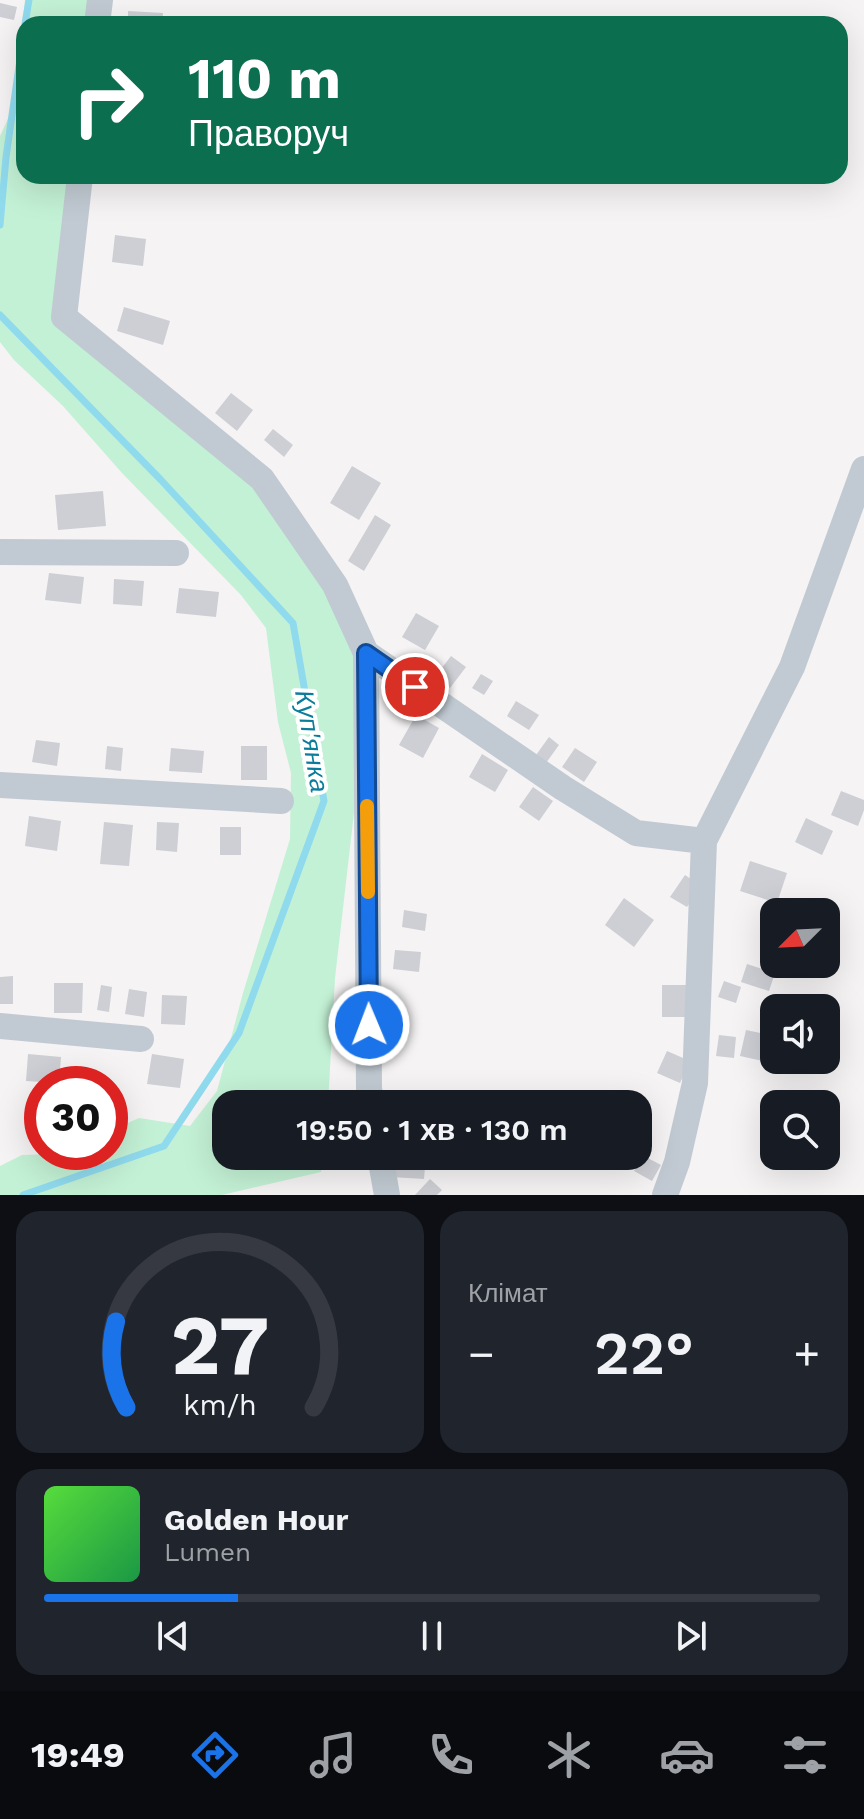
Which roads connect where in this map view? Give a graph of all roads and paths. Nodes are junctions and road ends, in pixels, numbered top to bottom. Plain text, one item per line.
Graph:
1 (79, 184) edge
2 (864, 469) edge
3 (0, 552) edge
4 (176, 553) dead end
5 (366, 653) junction
6 (0, 785) edge
7 (281, 801) dead end
8 (704, 841) junction
9 (0, 1026) edge
10 (141, 1039) dead end
11 (369, 1090) edge
12 (383, 1170) edge
13 (387, 1195) edge
14 (665, 1195) edge

1 - 5 street
2 - 8 street
3 - 4 street
5 - 8 street
5 - 11 street
6 - 7 street
8 - 14 street
9 - 10 street
12 - 13 street

